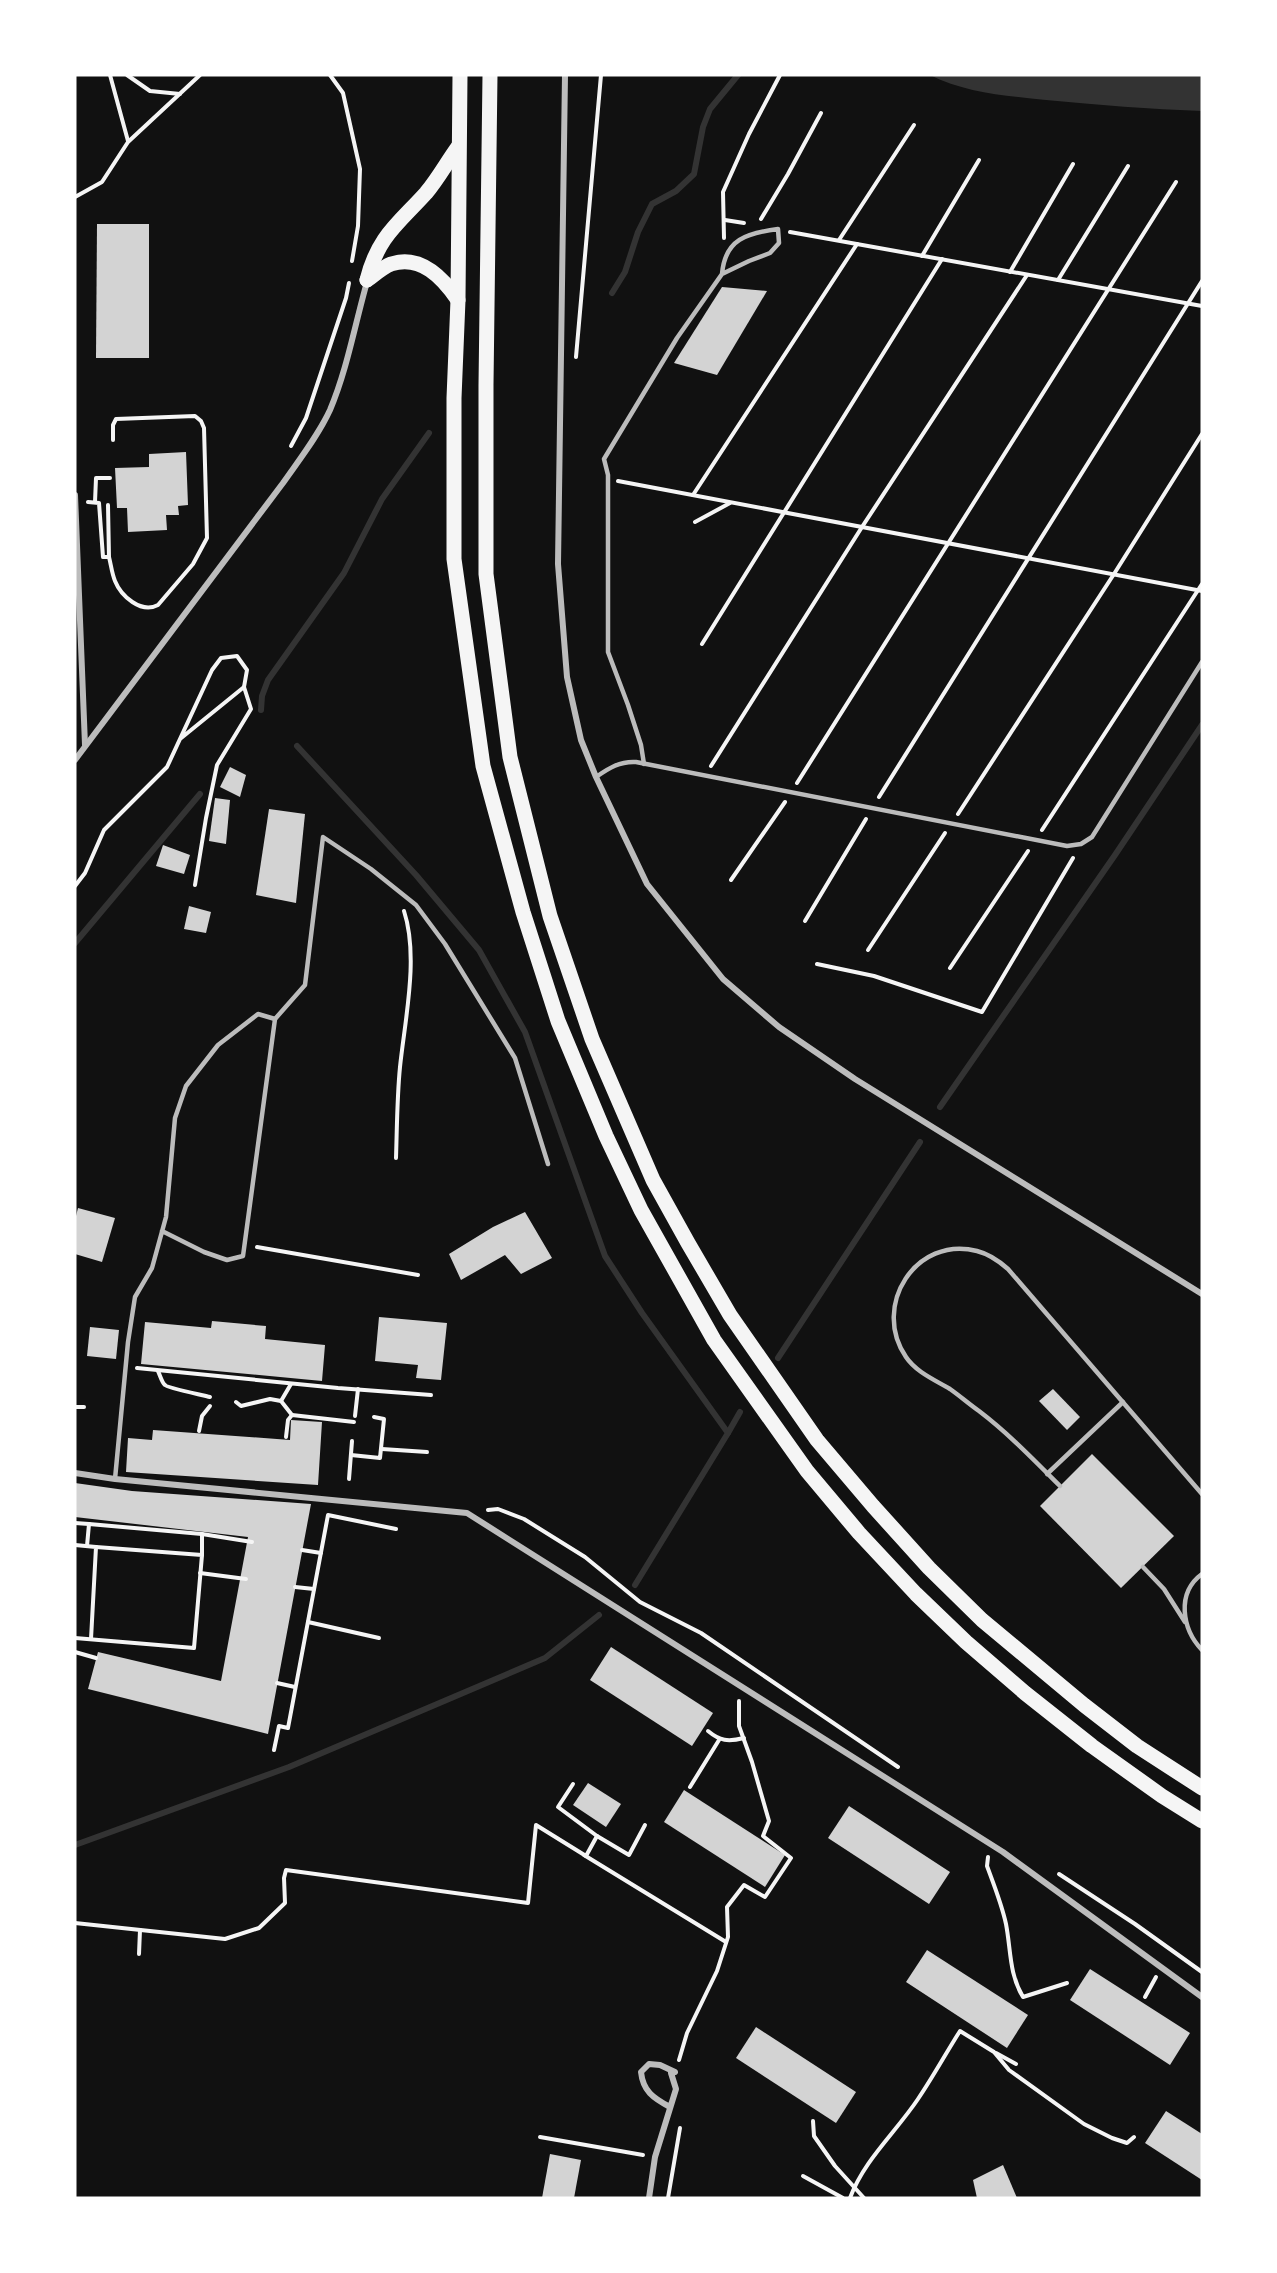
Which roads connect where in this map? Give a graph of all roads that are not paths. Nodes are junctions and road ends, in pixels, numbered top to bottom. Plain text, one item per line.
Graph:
1 (460, 75) edge
2 (490, 75) edge
3 (565, 75) edge
4 (458, 147) junction
5 (722, 274) junction
6 (367, 280) junction
7 (458, 300) junction
8 (75, 495) edge
9 (75, 501) edge
10 (1202, 662) edge
11 (85, 746) junction
12 (75, 760) edge
13 (644, 764) junction
14 (596, 777) junction
15 (275, 1019) junction
16 (548, 1164) dead end
17 (162, 1231) junction
18 (1202, 1294) edge
19 (1123, 1402) junction
20 (75, 1473) edge
21 (1047, 1474) junction
22 (115, 1479) junction
23 (1060, 1486) dead end
24 (1202, 1494) edge
25 (1143, 1567) dead end
26 (1202, 1574) edge
27 (1185, 1622) junction
28 (1202, 1650) edge
29 (1202, 1788) edge
30 (1202, 1821) edge
31 (1202, 1997) edge
32 (670, 2107) junction
33 (650, 2198) edge

1 - 4 main road
2 - 29 main road
3 - 14 street
4 - 6 main road
4 - 7 main road
5 - 5 lane
5 - 13 lane
6 - 7 main road
6 - 11 street
7 - 30 main road
8 - 9 street
9 - 11 street
10 - 13 lane
11 - 12 street
13 - 14 lane
14 - 18 street
15 - 16 lane
15 - 17 lane
15 - 17 lane
17 - 22 lane
19 - 21 lane
19 - 21 lane
19 - 24 lane
20 - 22 street
21 - 23 lane
22 - 31 street
25 - 27 lane
26 - 27 lane
27 - 28 lane
32 - 32 street
32 - 33 street

